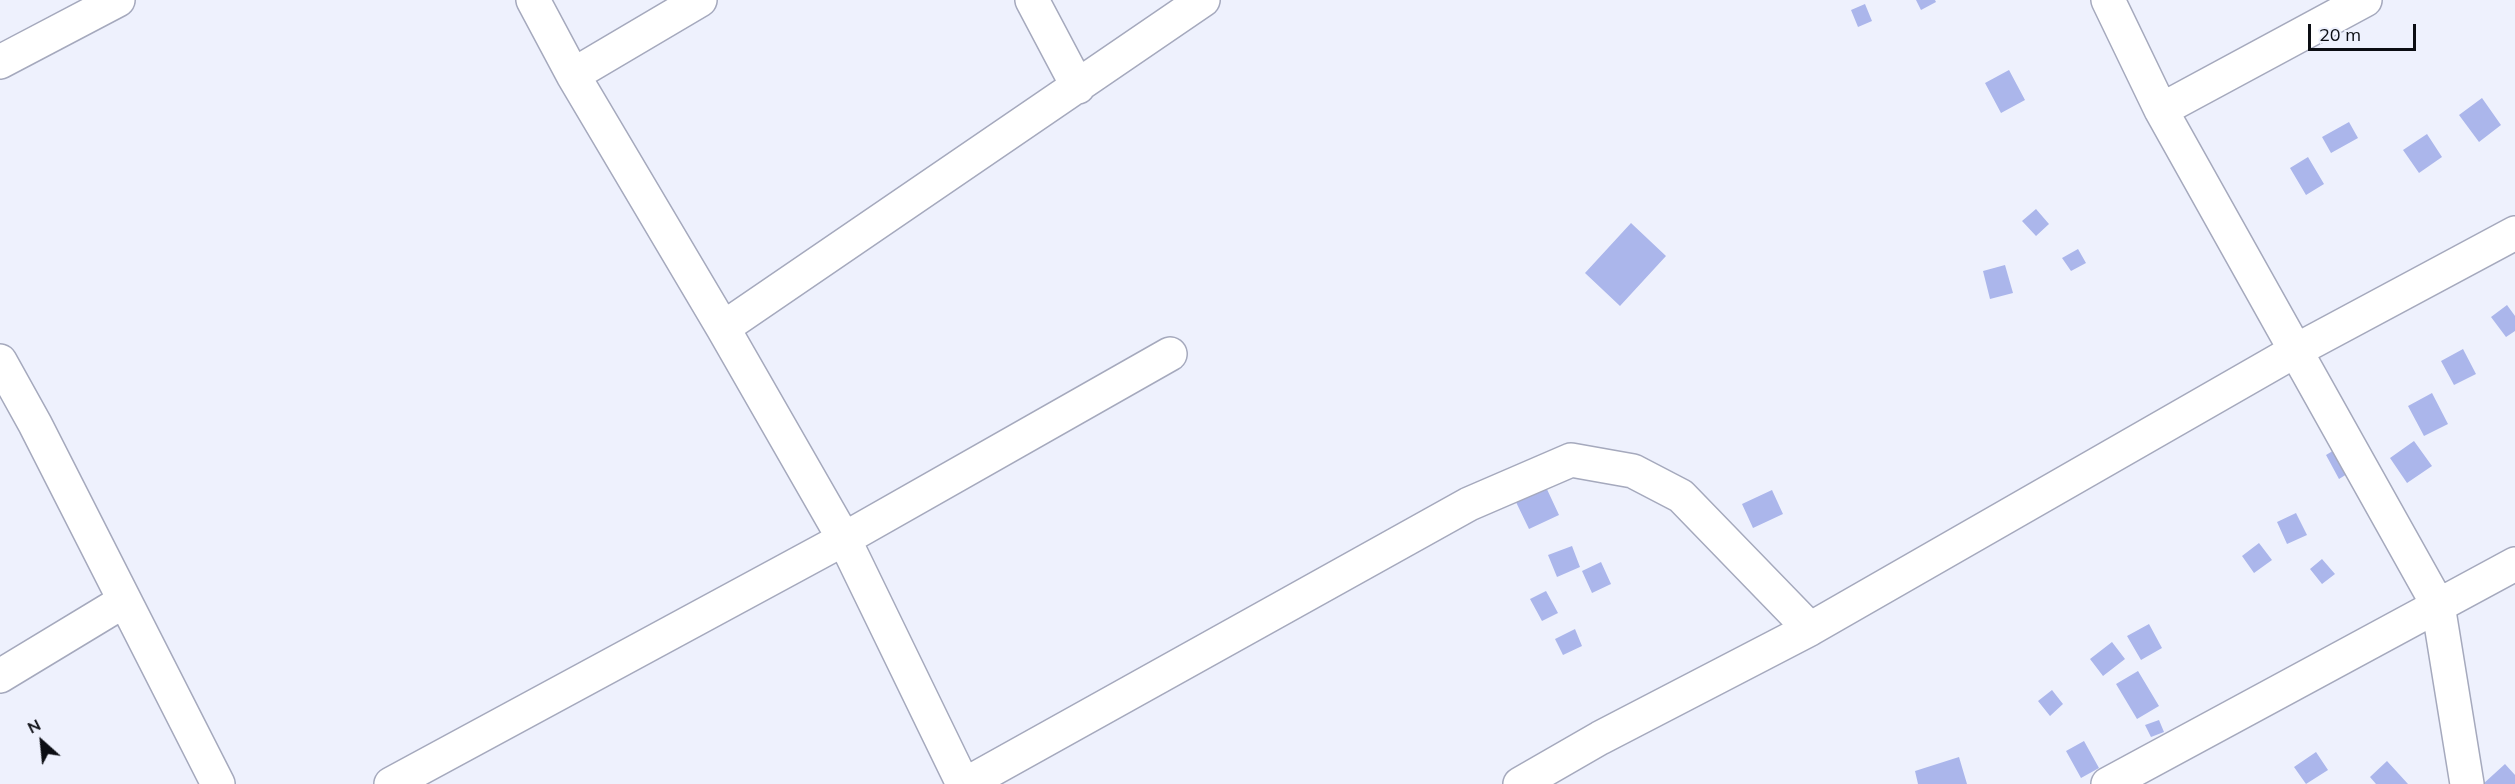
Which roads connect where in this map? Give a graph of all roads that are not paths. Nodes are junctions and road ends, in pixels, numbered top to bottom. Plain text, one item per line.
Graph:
1 (118, 0) edge
2 (533, 0) edge
3 (700, 0) edge
4 (1032, 0) edge
5 (1203, 0) edge
6 (2108, 0) edge
7 (2366, 0) edge
8 (0, 62) edge
9 (573, 75) junction
10 (1078, 87) junction
11 (2161, 110) junction
12 (2515, 233) edge
13 (723, 328) junction
14 (2295, 351) junction
15 (1170, 354) dead end
16 (2, 371) edge
17 (844, 538) junction
18 (2515, 564) edge
19 (124, 601) junction
20 (2438, 605) junction
21 (1810, 629) junction
22 (0, 676) edge
23 (218, 784) edge
24 (391, 784) edge
25 (965, 784) edge
26 (1520, 784) edge
27 (2108, 784) edge
28 (2467, 784) edge

1 - 8 street
2 - 9 street
3 - 9 street
4 - 10 street
5 - 10 street
6 - 11 street
7 - 11 street
9 - 13 street
10 - 13 street
11 - 14 street
12 - 14 street
13 - 17 street
14 - 20 street
14 - 21 street
15 - 17 street
16 - 19 street
17 - 24 street
17 - 25 street
18 - 20 street
19 - 22 street
19 - 23 street
20 - 27 street
20 - 28 street
21 - 25 street
21 - 26 street

